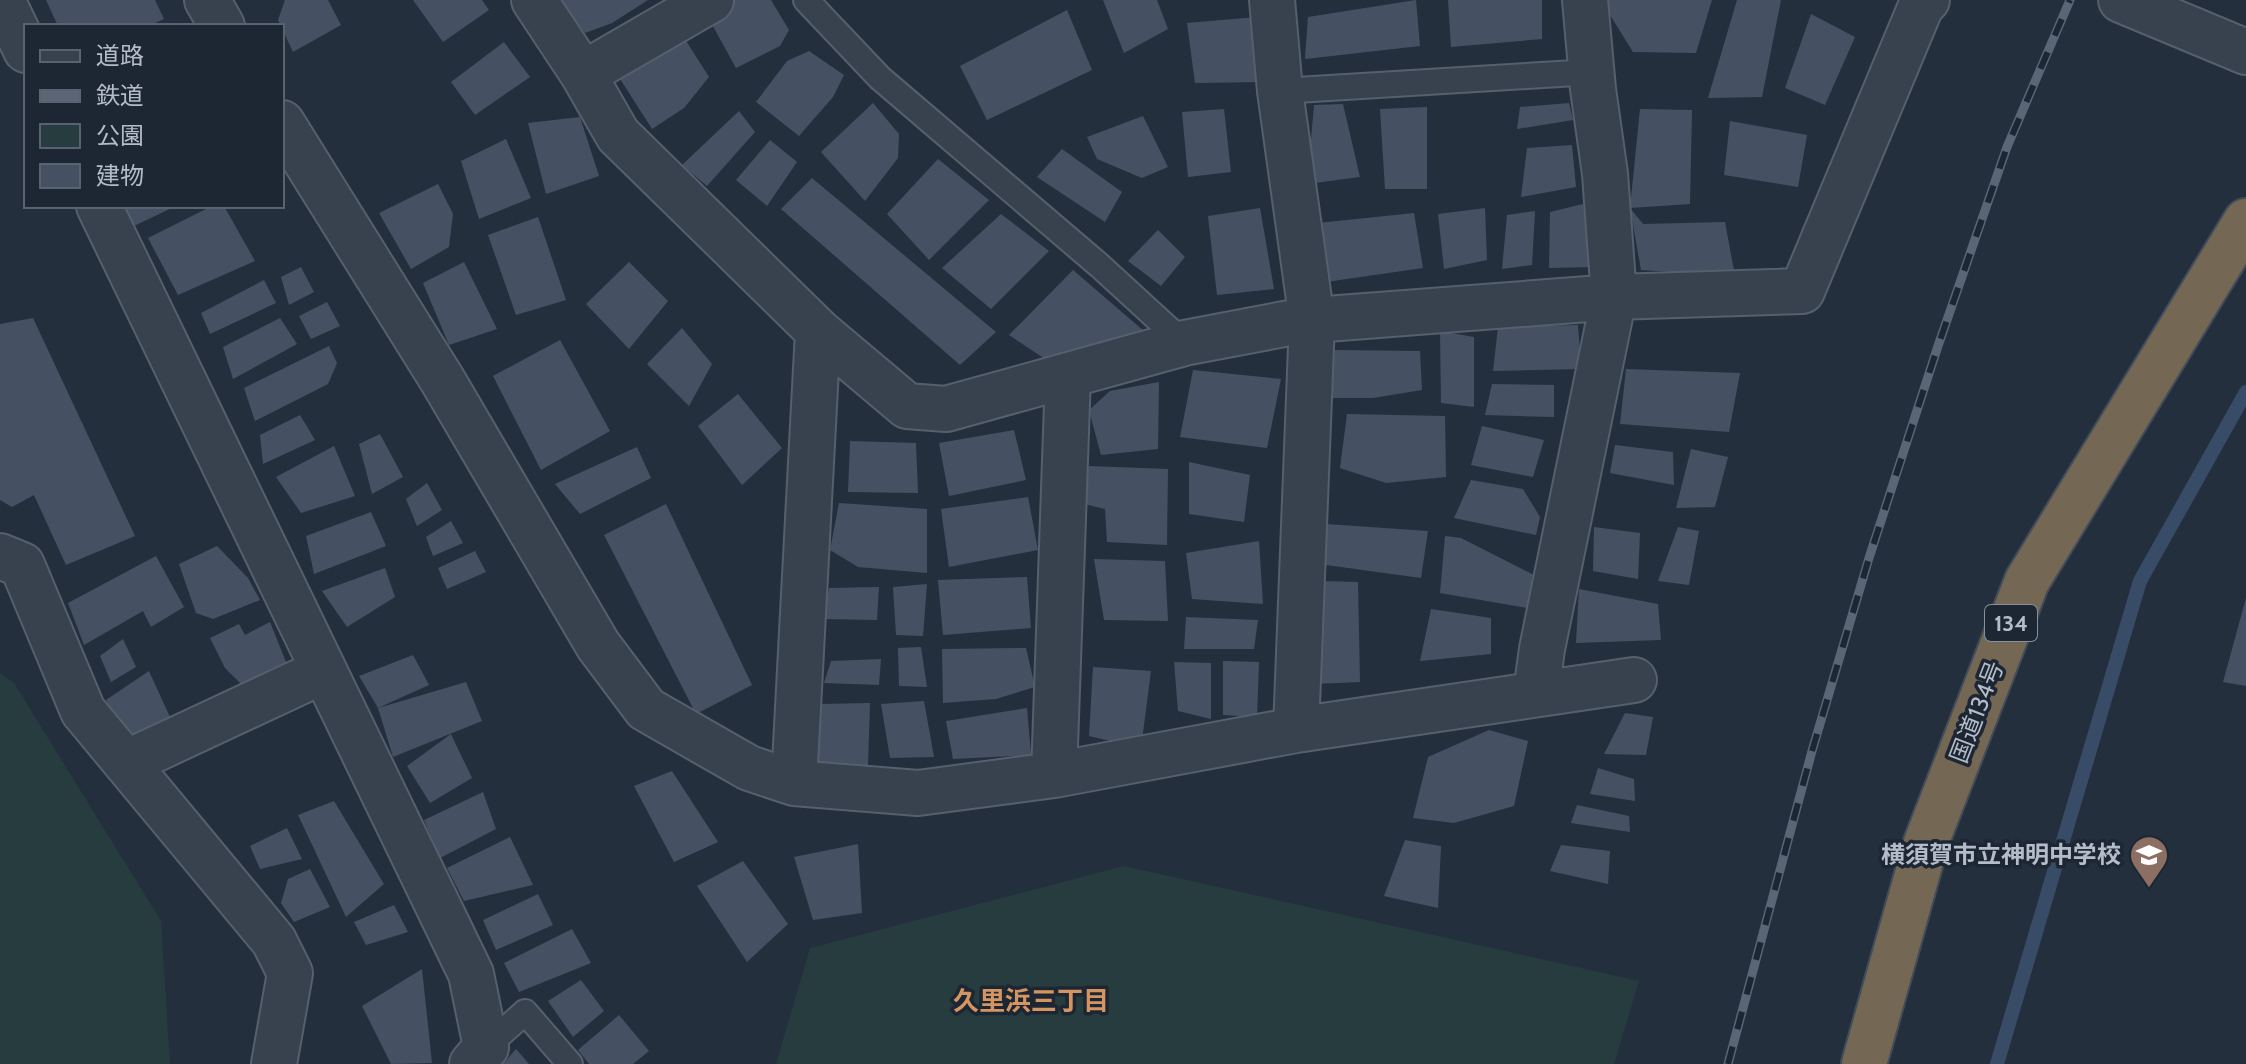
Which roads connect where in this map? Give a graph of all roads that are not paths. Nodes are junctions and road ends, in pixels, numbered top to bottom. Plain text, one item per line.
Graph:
1 (2, 0) edge
2 (207, 0) edge
3 (534, 0) edge
4 (711, 0) edge
5 (806, 0) edge
6 (1272, 0) edge
7 (1585, 0) edge
8 (2121, 0) edge
9 (1913, 2) edge
10 (221, 24) edge
11 (24, 46) edge
12 (2246, 52) edge
13 (1592, 72) junction
14 (583, 74) junction
15 (1280, 91) junction
16 (284, 126) edge
17 (100, 208) edge
18 (2246, 221) edge
19 (1614, 297) junction
20 (1312, 321) junction
21 (818, 331) junction
22 (1184, 343) junction
23 (1068, 375) junction
24 (0, 556) edge
25 (323, 671) junction
26 (1634, 680) dead end
27 (1536, 693) junction
28 (1296, 730) junction
29 (126, 763) junction
30 (1054, 775) junction
31 (794, 783) junction
32 (479, 1056) edge
33 (274, 1064) edge
34 (570, 1064) edge
35 (1864, 1064) edge

1 - 11 street
2 - 10 street
3 - 14 street
4 - 14 street
5 - 22 lane
6 - 15 street
7 - 13 street
8 - 12 street
9 - 19 street
13 - 15 lane
13 - 19 street
14 - 21 street
15 - 20 street
16 - 31 street
17 - 25 street
18 - 35 highway, 国道134号 / 134
19 - 20 street
19 - 27 street
20 - 22 street
20 - 28 street
21 - 23 street
21 - 31 street
22 - 23 street
23 - 30 street
24 - 29 street
25 - 29 street
25 - 32 street
26 - 27 street
27 - 28 street
28 - 30 street
29 - 33 street
30 - 31 street
32 - 34 lane

